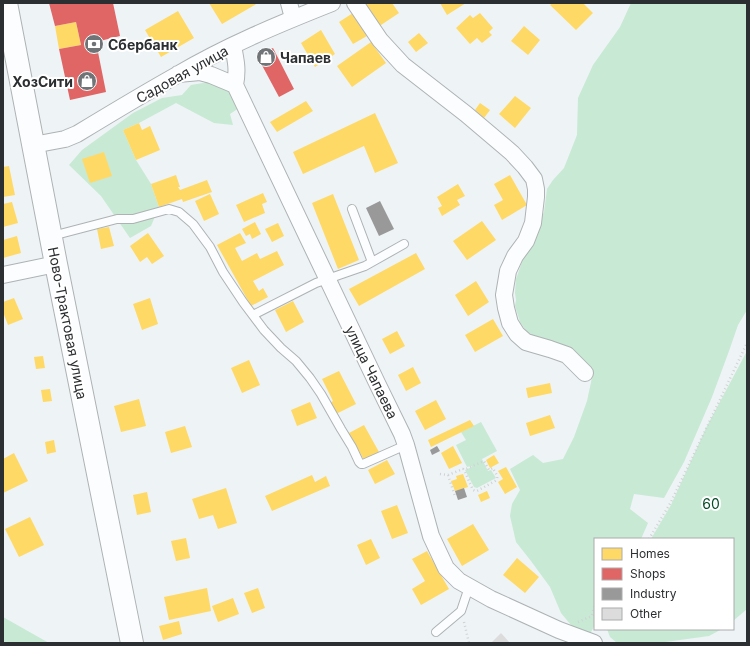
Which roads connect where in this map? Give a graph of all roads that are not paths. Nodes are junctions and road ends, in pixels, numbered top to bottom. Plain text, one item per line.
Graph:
1 (6, 3) edge
2 (288, 3) edge
3 (332, 3) edge
4 (355, 3) edge
5 (294, 18) junction
6 (233, 46) junction
7 (178, 74) junction
8 (235, 85) junction
9 (33, 145) junction
10 (352, 209) dead end
11 (51, 236) junction
12 (404, 244) dead end
13 (372, 262) junction
14 (56, 264) junction
15 (3, 275) edge
16 (328, 279) junction
17 (253, 315) junction
18 (585, 373) dead end
19 (406, 445) junction
20 (469, 587) junction
21 (436, 632) dead end
22 (556, 637) edge
23 (132, 643) edge
24 (569, 643) edge
25 (594, 643) edge

1 - 9 main road, Ново-Трактовая улица
2 - 5 street
3 - 5 street, Садовая улица
4 - 18 street
5 - 6 street, Садовая улица
6 - 7 street, Садовая улица
6 - 8 street
7 - 8 street
7 - 9 street, Садовая улица
8 - 16 street, улица Чапаева
9 - 11 main road, Ново-Трактовая улица
10 - 13 lane
11 - 14 main road, Ново-Трактовая улица
11 - 17 lane
12 - 13 lane
13 - 16 lane
14 - 15 street
14 - 23 main road, Ново-Трактовая улица
16 - 17 lane
16 - 19 street, улица Чапаева
17 - 19 lane
19 - 20 street, улица Чапаева
20 - 21 lane
20 - 22 street, улица Чапаева
22 - 24 lane
22 - 25 street, улица Чапаева

